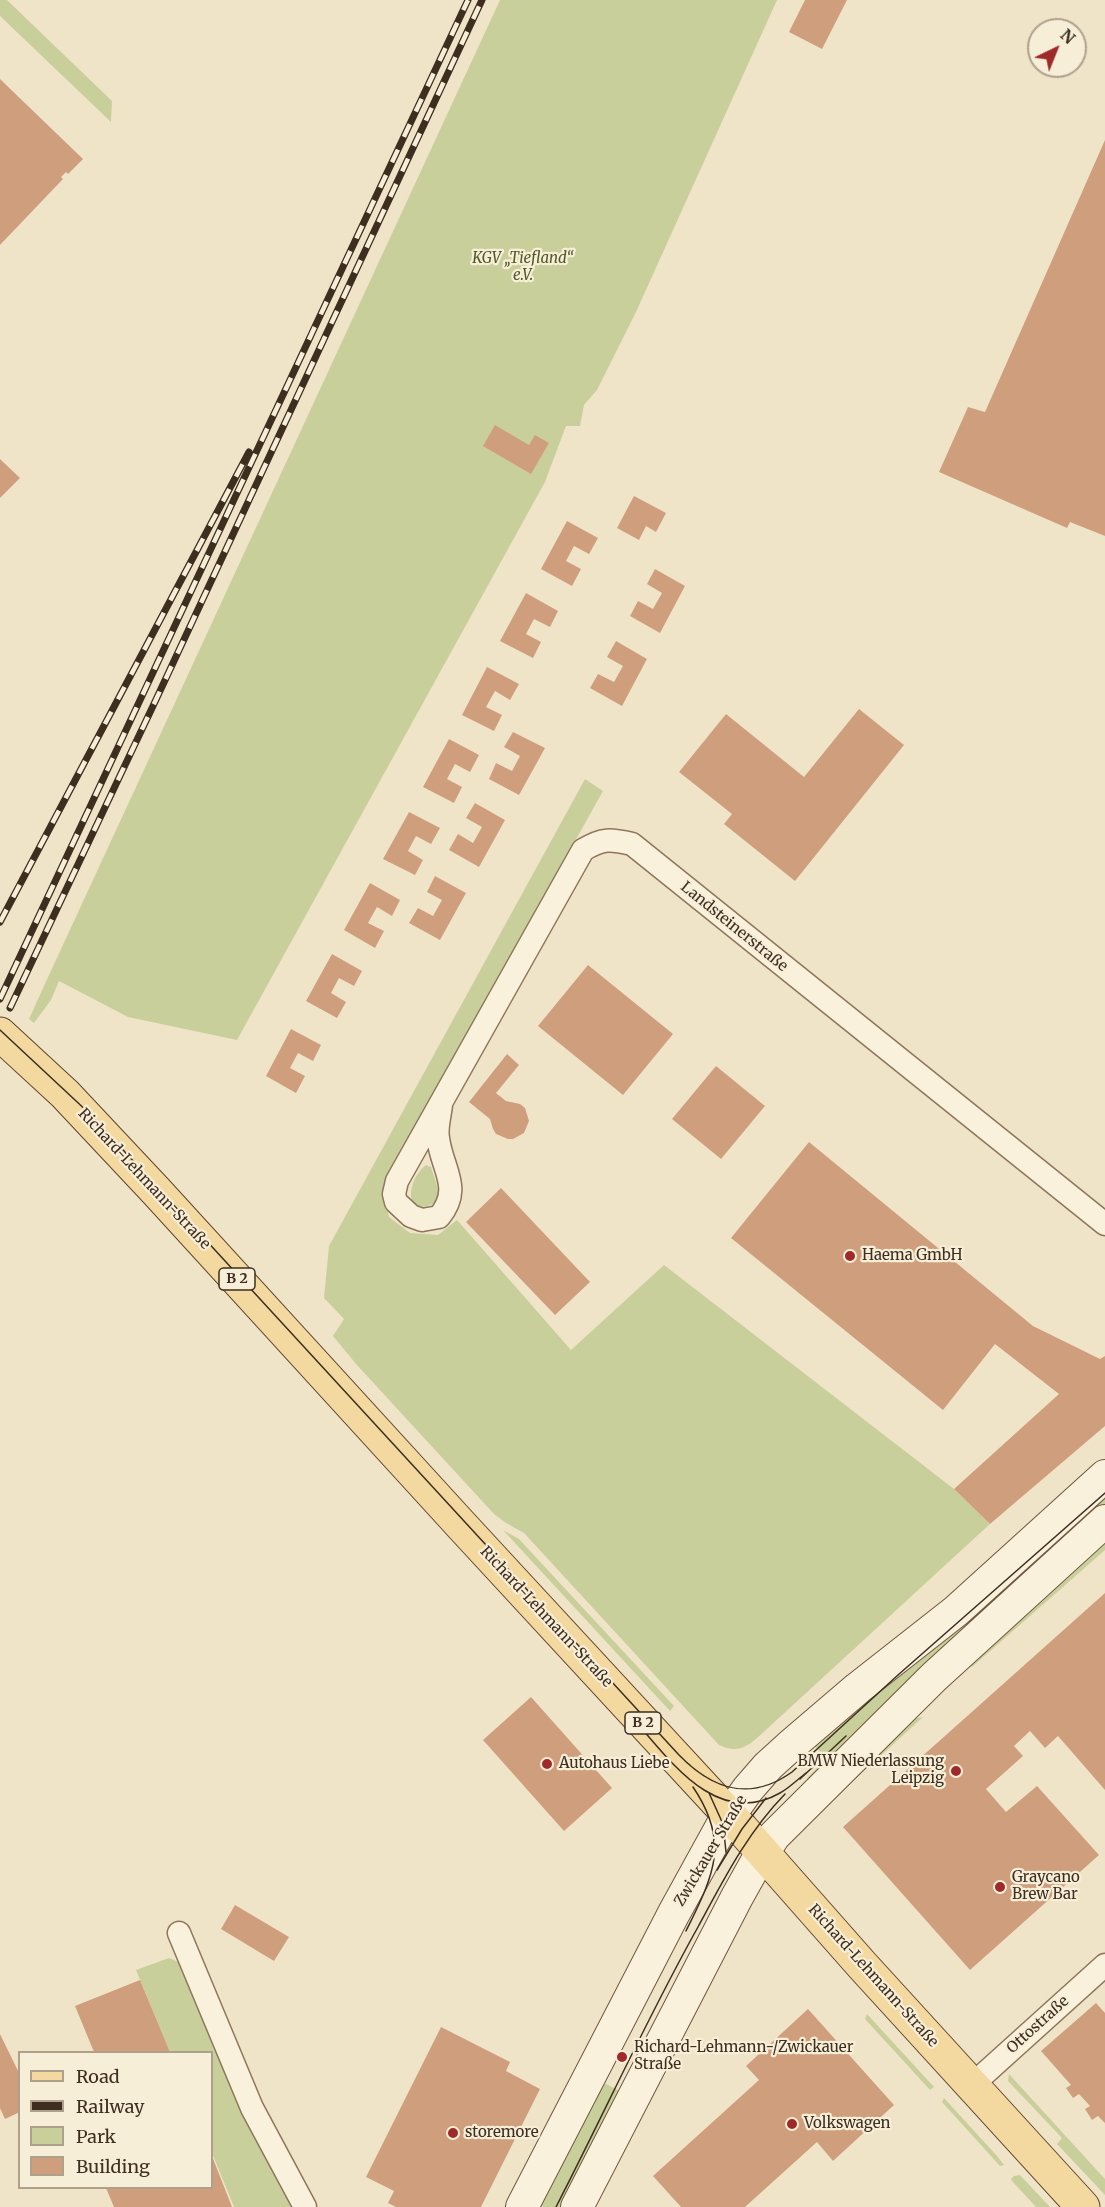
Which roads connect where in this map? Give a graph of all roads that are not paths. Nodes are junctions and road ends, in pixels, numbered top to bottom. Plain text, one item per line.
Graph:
1 (0, 1034) edge
2 (441, 1105) dead end
3 (1105, 1224) edge
4 (1105, 1476) edge
5 (1105, 1521) edge
6 (729, 1815) junction
7 (763, 1852) junction
8 (179, 1933) dead end
9 (1105, 1965) edge
10 (972, 2085) junction
11 (305, 2207) edge
12 (522, 2207) edge
13 (577, 2207) edge
14 (1083, 2207) edge

1 - 6 main road, Richard-Lehmann-Straße / B 2
2 - 3 street, Landsteinerstraße
4 - 6 main road, Zwickauer Straße
5 - 7 main road
6 - 7 main road, Richard-Lehmann-Straße / B 2
6 - 12 main road, Zwickauer Straße
7 - 10 main road, Richard-Lehmann-Straße / B 2
7 - 13 main road
8 - 11 street
9 - 10 street, Ottostraße
10 - 14 main road, Richard-Lehmann-Straße / B 2

